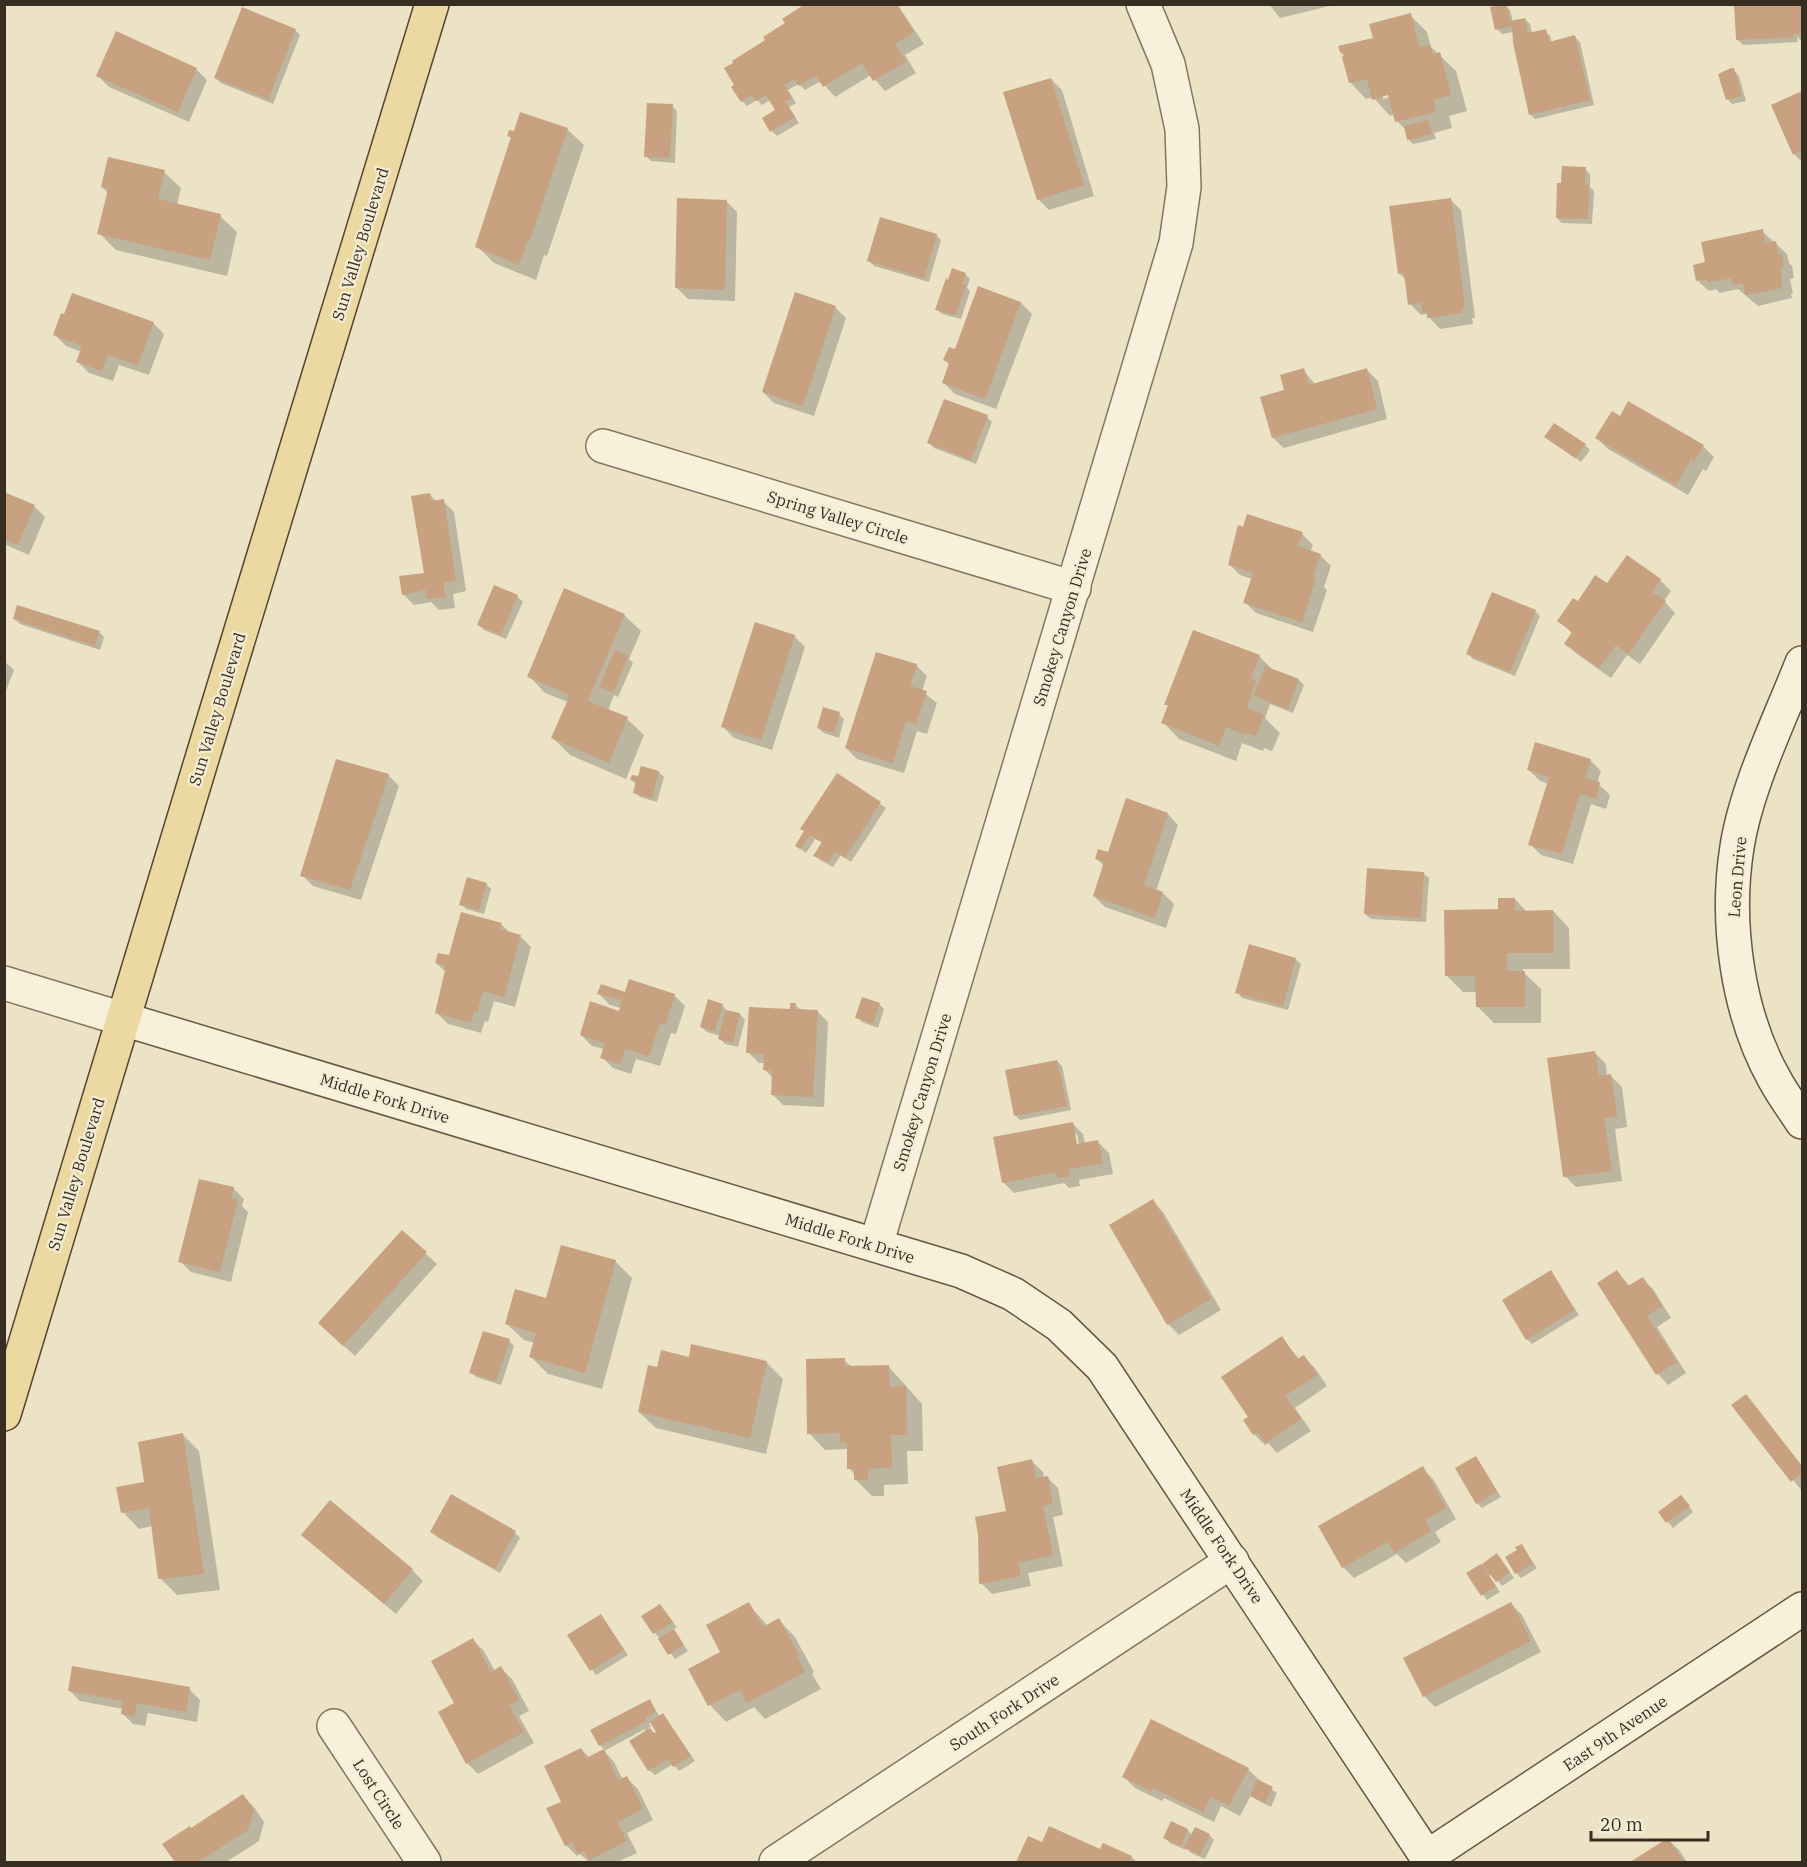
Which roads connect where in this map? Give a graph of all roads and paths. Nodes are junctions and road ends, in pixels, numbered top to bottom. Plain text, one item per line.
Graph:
1 (432, 4) edge
2 (1143, 4) edge
3 (603, 446) dead end
4 (1074, 588) junction
5 (1803, 663) edge
6 (4, 983) edge
7 (123, 1019) junction
8 (1803, 1122) edge
9 (876, 1245) junction
10 (4, 1414) edge
11 (1232, 1561) junction
12 (1803, 1609) edge
13 (334, 1726) dead end
14 (1429, 1860) edge
15 (424, 1863) edge
16 (776, 1863) edge

1 - 7 main road, Sun Valley Boulevard
2 - 4 street, Smokey Canyon Drive
3 - 4 street, Spring Valley Circle
4 - 9 street, Smokey Canyon Drive
5 - 8 street, Leon Drive
6 - 7 street, Middle Fork Drive
7 - 9 street, Middle Fork Drive
7 - 10 main road, Sun Valley Boulevard
9 - 11 street, Middle Fork Drive
11 - 14 street, Middle Fork Drive
11 - 16 street, South Fork Drive
12 - 14 street, East 9th Avenue
13 - 15 street, Lost Circle

